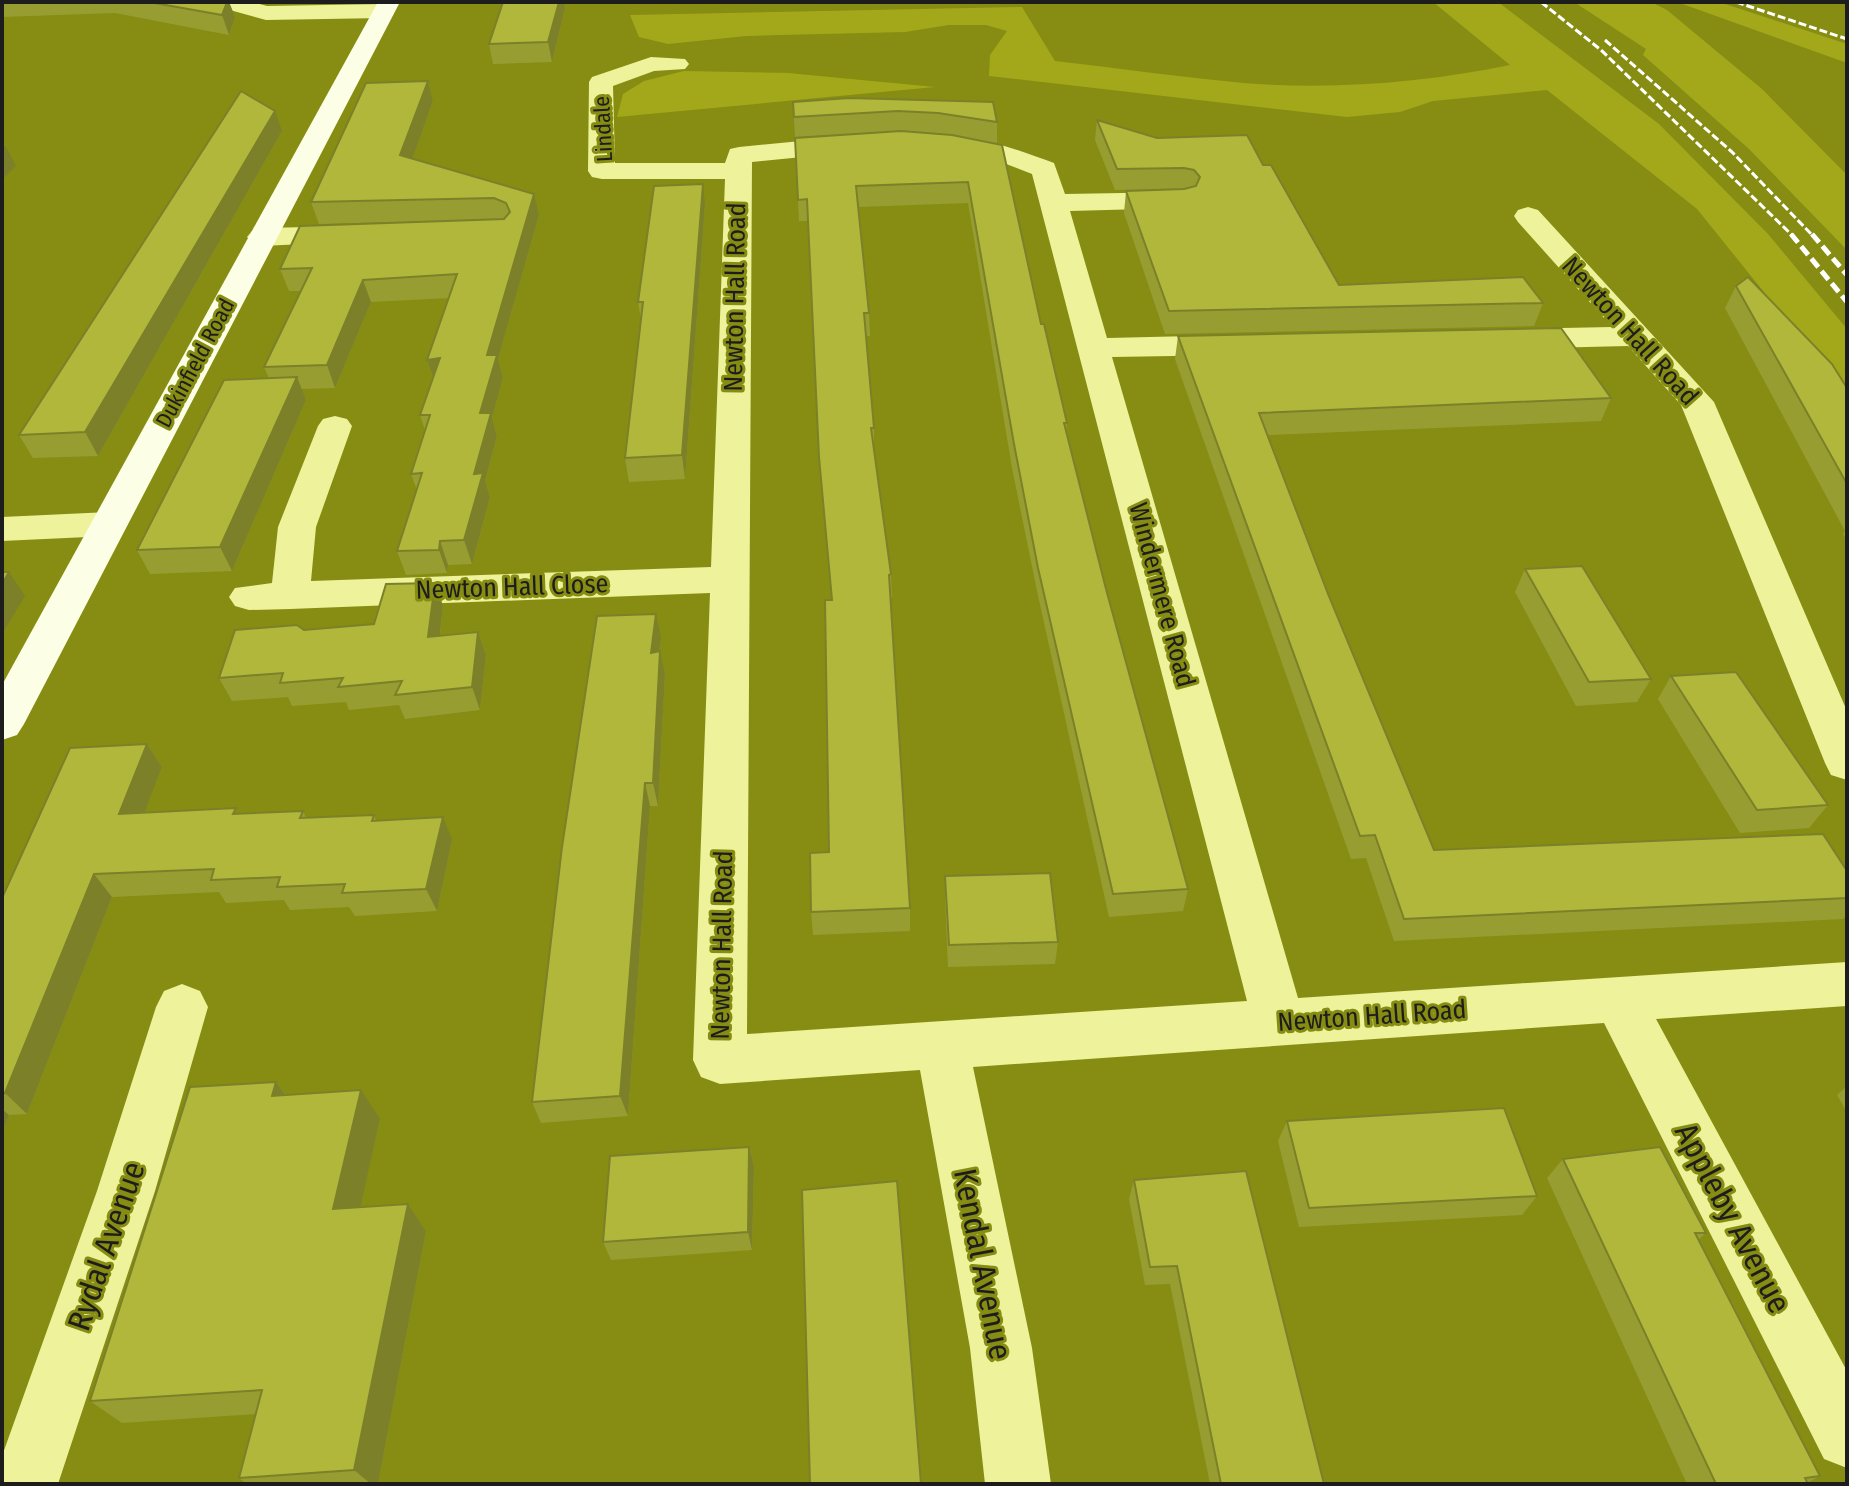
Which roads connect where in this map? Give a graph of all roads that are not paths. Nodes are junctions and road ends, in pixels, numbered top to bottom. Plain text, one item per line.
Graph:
1 (227, 2) edge
2 (386, 7) edge
3 (677, 64) dead end
4 (873, 144) edge
5 (916, 144) edge
6 (738, 171) junction
7 (1049, 186) junction
8 (1180, 200) edge
9 (1528, 216) dead end
10 (379, 235) edge
11 (262, 237) junction
12 (1636, 336) junction
13 (1477, 339) edge
14 (1269, 344) edge
15 (1094, 348) junction
16 (335, 426) dead end
17 (109, 524) junction
18 (2, 529) edge
19 (728, 579) junction
20 (290, 596) junction
21 (249, 597) dead end
22 (2, 724) edge
23 (1847, 763) edge
24 (1847, 984) edge
25 (1619, 1000) junction
26 (182, 1007) dead end
27 (1279, 1022) junction
28 (942, 1045) junction
29 (1847, 1436) edge
30 (25, 1484) edge
31 (1018, 1484) edge

1 - 2 street
2 - 11 main road, Dukinfield Road
3 - 6 street, Lindale
4 - 6 street, Newton Hall Road
5 - 7 street
6 - 19 street, Newton Hall Road
7 - 8 street
7 - 15 street, Windermere Road
9 - 12 street, Newton Hall Road
10 - 11 street
11 - 17 main road, Dukinfield Road
12 - 13 street
12 - 23 street, Newton Hall Road
14 - 15 street
15 - 27 street, Windermere Road
16 - 20 street
17 - 18 street
17 - 22 main road, Dukinfield Road
19 - 20 street, Newton Hall Close
19 - 28 street, Newton Hall Road
20 - 21 street, Newton Hall Close
24 - 25 street, Newton Hall Road
25 - 27 street, Newton Hall Road
25 - 29 street, Appleby Avenue
26 - 30 street, Rydal Avenue
27 - 28 street, Newton Hall Road
28 - 31 street, Kendal Avenue

